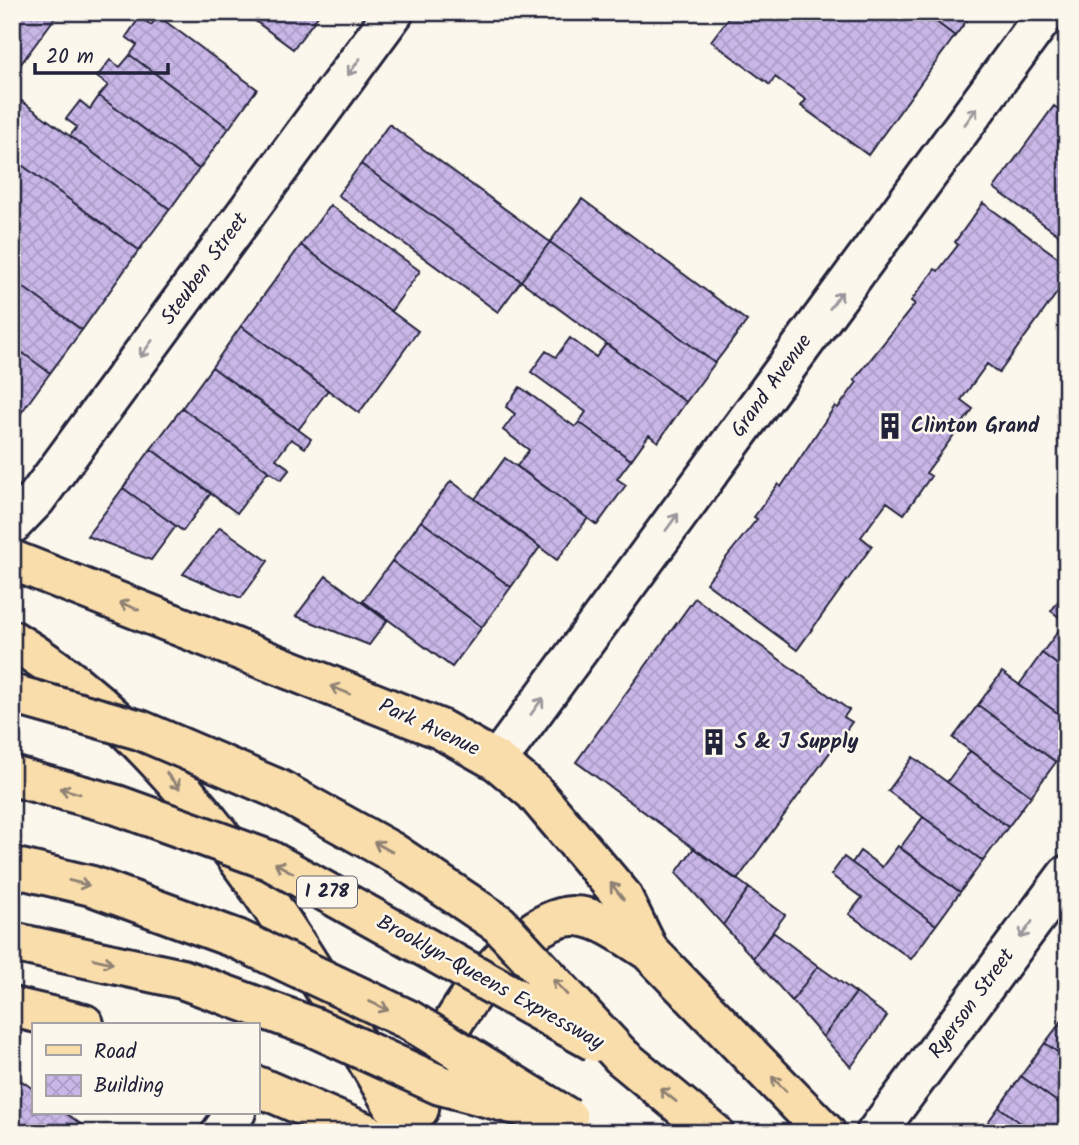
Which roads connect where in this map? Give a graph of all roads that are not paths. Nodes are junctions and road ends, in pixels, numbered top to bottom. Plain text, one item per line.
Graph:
1 (394, 12) edge
2 (1047, 12) edge
3 (12, 524) edge
4 (12, 560) edge
5 (12, 640) edge
6 (12, 694) edge
7 (497, 761) junction
8 (12, 776) edge
9 (12, 867) edge
10 (1067, 875) edge
11 (12, 942) edge
12 (649, 951) junction
13 (12, 1007) edge
14 (80, 1023) edge
15 (622, 1057) junction
16 (259, 1087) edge
17 (235, 1114) edge
18 (577, 1126) edge
19 (221, 1133) edge
20 (366, 1133) edge
21 (409, 1133) edge
22 (420, 1133) edge
23 (714, 1133) edge
24 (826, 1133) edge
25 (876, 1133) edge

1 -> 3 street, Steuben Street
7 -> 2 street, Grand Avenue
7 -> 4 main road, Park Avenue
5 -> 21 main road
15 -> 6 main road, bridge
12 -> 7 main road, Park Avenue
15 -> 8 main road, Brooklyn-Queens Expressway / I 278, bridge
9 -> 18 main road, bridge
10 -> 25 street, Ryerson Street
11 -> 18 main road, bridge
12 - 22 main road
24 -> 12 main road, Park Avenue
13 - 14 main road
23 -> 15 main road, Brooklyn-Queens Expressway / I 278
16 - 20 main road
17 - 19 street

